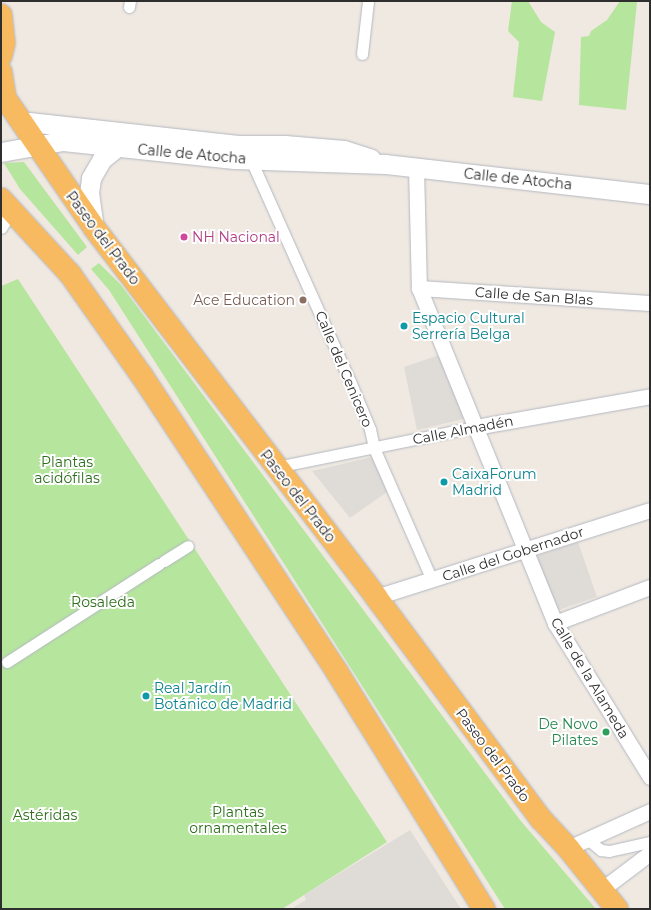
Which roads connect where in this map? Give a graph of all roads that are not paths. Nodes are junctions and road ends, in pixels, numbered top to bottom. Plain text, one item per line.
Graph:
1 (368, 1) edge
2 (1, 15) edge
3 (362, 54) dead end
4 (1, 56) edge
5 (1, 72) edge
6 (20, 121) junction
7 (37, 147) junction
8 (117, 147) junction
9 (1, 152) edge
10 (251, 160) junction
11 (385, 164) junction
12 (416, 168) junction
13 (650, 194) edge
14 (7, 204) edge
15 (1, 228) edge
16 (95, 229) junction
17 (419, 288) junction
18 (650, 303) edge
19 (650, 396) edge
20 (475, 427) junction
21 (374, 448) junction
22 (276, 467) junction
23 (650, 510) edge
24 (188, 546) dead end
25 (525, 550) junction
26 (432, 580) junction
27 (650, 587) edge
28 (376, 597) junction
29 (555, 623) junction
30 (4, 664) edge
31 (650, 776) edge
32 (650, 811) edge
33 (591, 842) dead end
34 (650, 842) edge
35 (568, 848) junction
36 (650, 853) edge
37 (601, 890) junction
38 (484, 909) edge
39 (617, 909) edge

1 - 3 street
2 - 4 highway
5 - 6 highway, Paseo del Prado
6 - 7 highway, Paseo del Prado
6 - 11 street, Calle de Atocha
7 - 8 street, Calle de Atocha
7 - 9 street, Calle de Atocha
7 - 16 highway, Paseo del Prado
8 - 10 street, Calle de Atocha
8 - 16 street
10 - 11 street, Calle de Atocha
10 - 21 street, Calle del Cenicero
11 - 12 street, Calle de Atocha
12 - 13 street, Calle de Atocha
12 - 17 street, Calle de la Alameda
14 - 15 street
14 - 38 highway
16 - 22 highway, Paseo del Prado
17 - 18 street, Calle de San Blas
17 - 20 street, Calle de la Alameda
19 - 20 street, Calle Almadén
20 - 21 street, Calle Almadén
20 - 25 street, Calle de la Alameda
21 - 22 street, Calle Almadén
21 - 26 street, Calle del Cenicero
22 - 28 highway, Paseo del Prado
23 - 25 street, Calle del Gobernador
24 - 30 street
25 - 26 street, Calle del Gobernador
25 - 29 street, Calle de la Alameda
26 - 28 street, Calle del Gobernador
27 - 29 street
28 - 35 highway, Paseo del Prado
29 - 31 street, Calle de la Alameda
32 - 35 street
33 - 34 street
35 - 37 highway, Paseo del Prado
36 - 37 street
37 - 39 highway, Paseo del Prado

